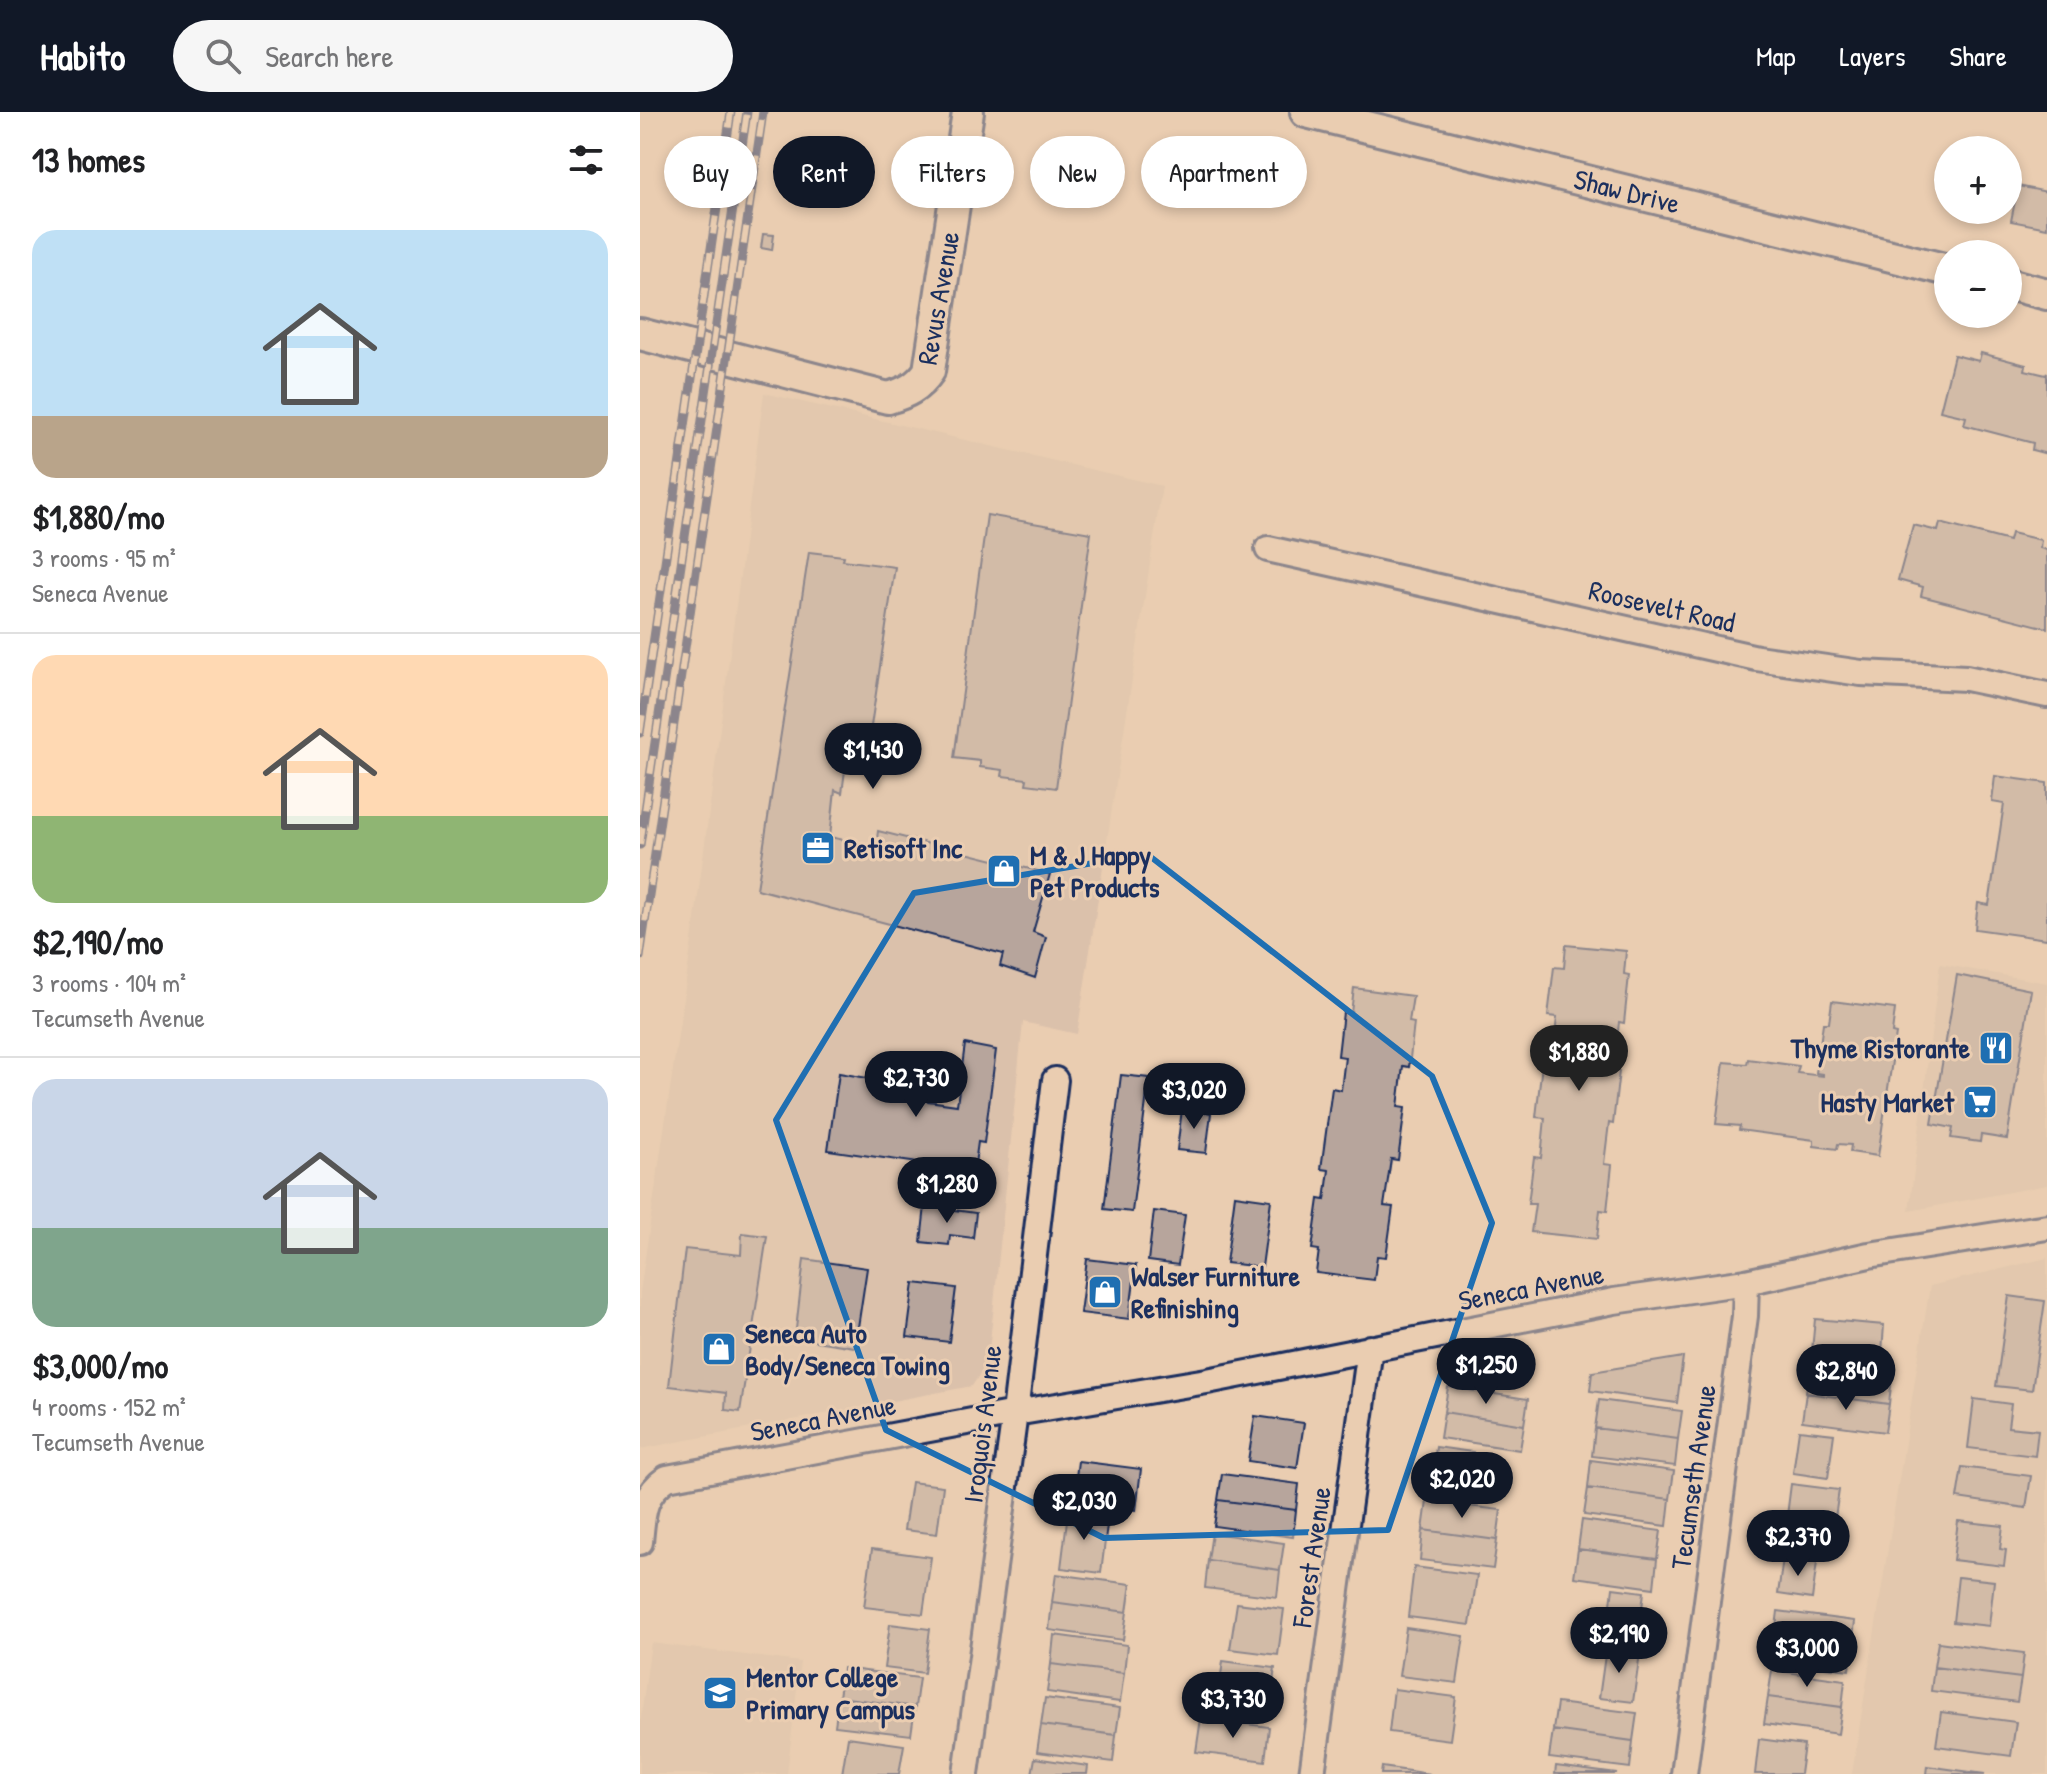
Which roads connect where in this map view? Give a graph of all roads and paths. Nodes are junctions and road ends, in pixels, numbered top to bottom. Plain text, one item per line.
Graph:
1 (968, 112) edge
2 (1306, 112) edge
3 (1934, 267) edge
4 (2022, 288) edge
5 (2047, 294) edge
6 (640, 334) edge
7 (1268, 549) dead end
8 (2047, 695) edge
9 (1055, 1080) dead end
10 (2047, 1227) edge
11 (1746, 1282) junction
12 (1370, 1348) junction
13 (1015, 1413) junction
14 (640, 1542) edge
15 (966, 1774) edge
16 (1312, 1774) edge
17 (1684, 1774) edge

1 - 6 street, Revus Avenue
2 - 3 street, Shaw Drive
4 - 5 street
7 - 8 street, Roosevelt Road
9 - 13 street, Iroquois Avenue
10 - 11 street, Seneca Avenue
11 - 12 street, Seneca Avenue
11 - 17 street, Tecumseth Avenue
12 - 13 street, Seneca Avenue
12 - 16 street, Forest Avenue
13 - 14 street, Seneca Avenue
13 - 15 street, Iroquois Avenue

